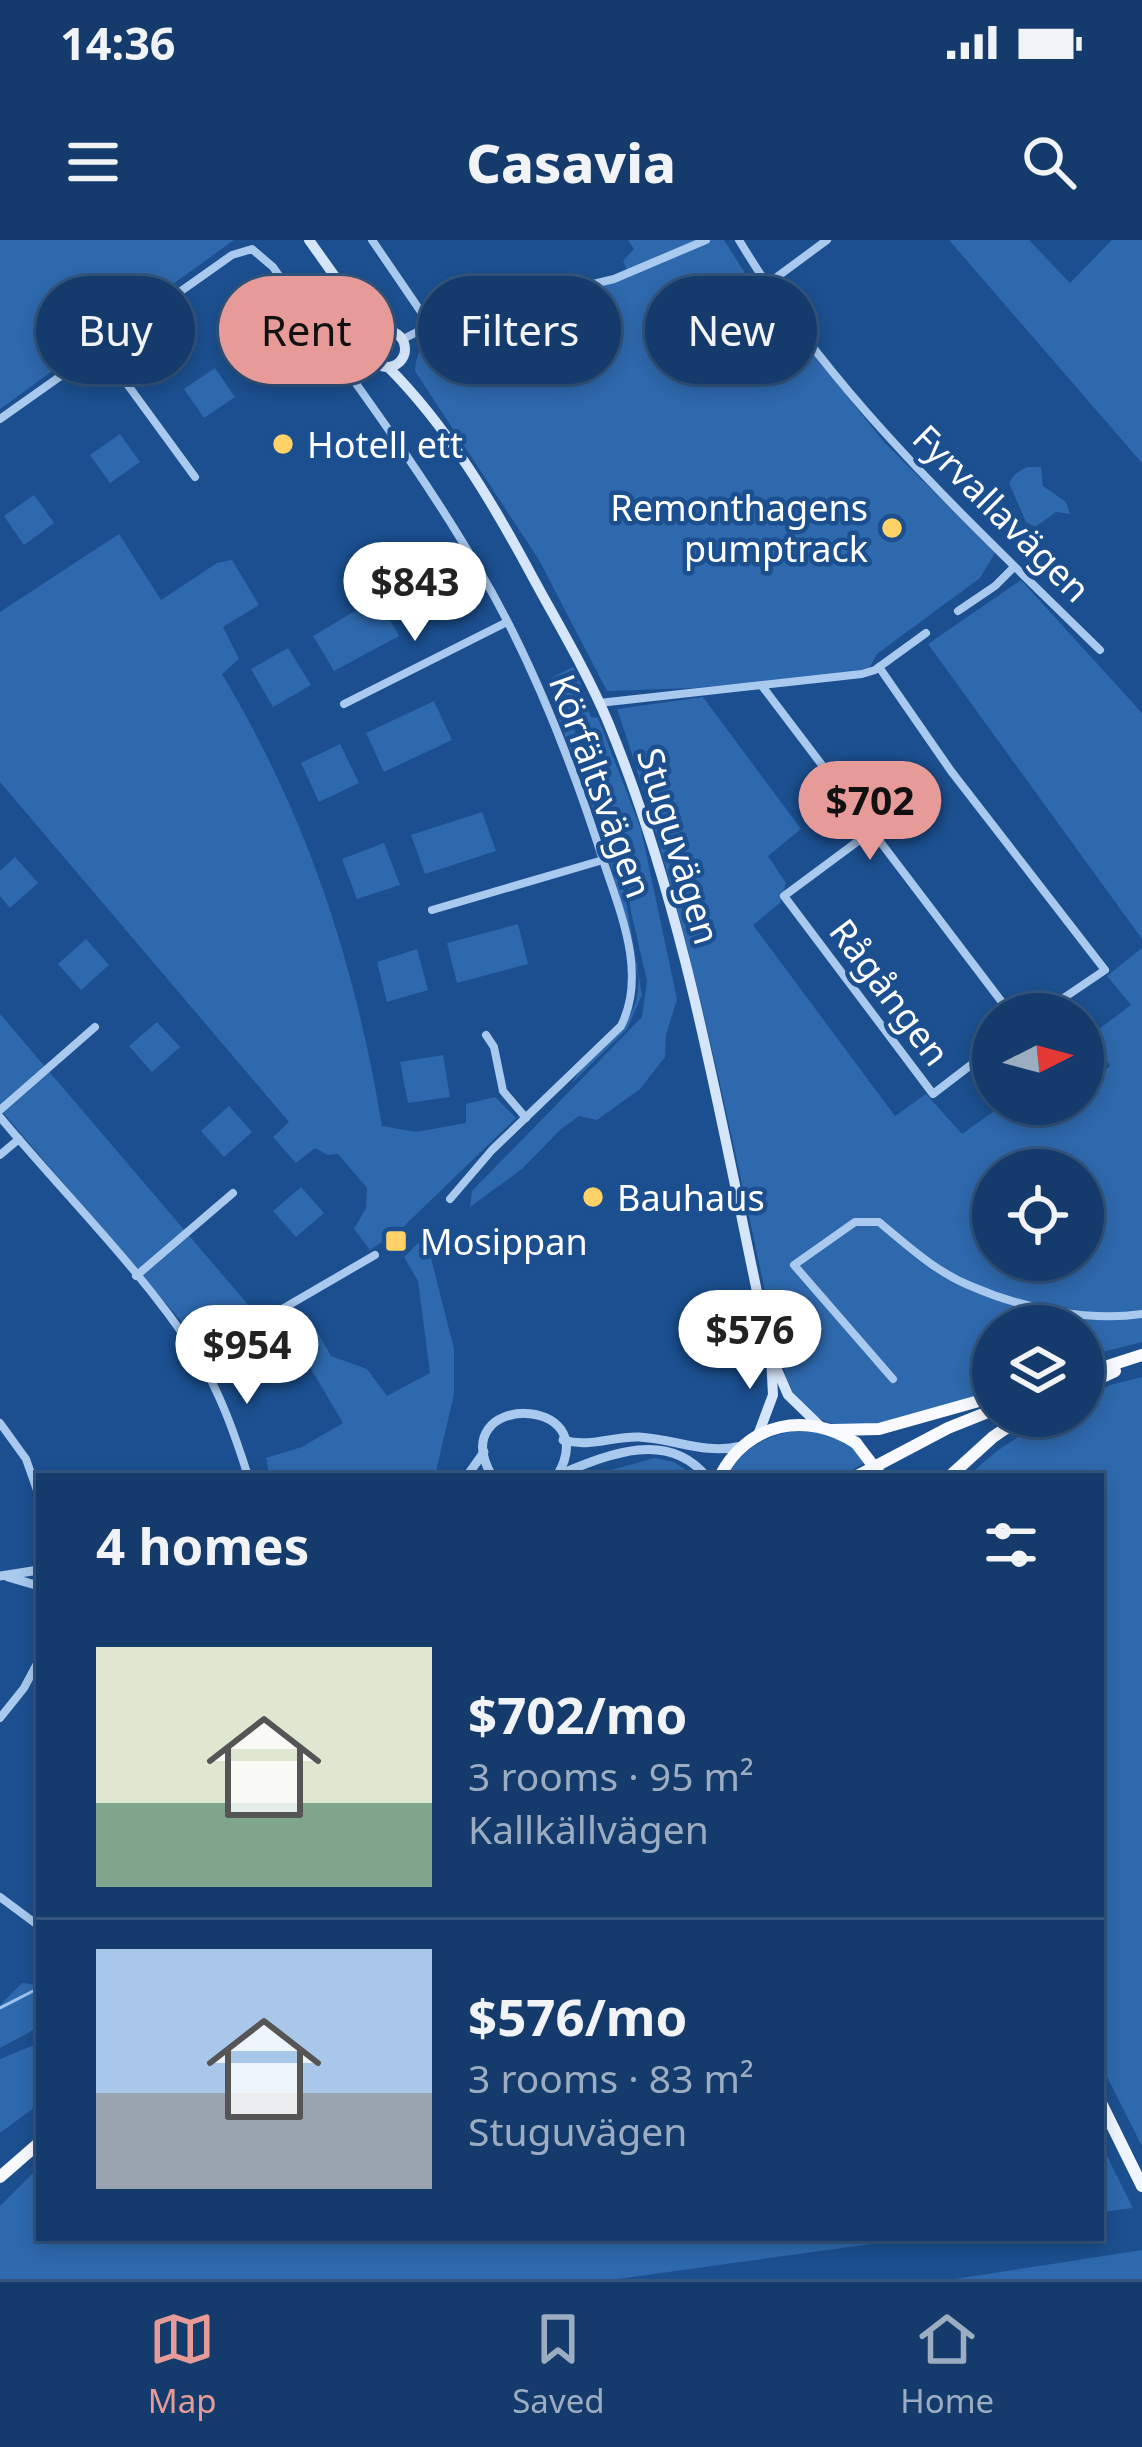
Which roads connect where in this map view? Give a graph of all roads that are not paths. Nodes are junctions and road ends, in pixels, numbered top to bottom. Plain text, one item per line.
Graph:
1 (309, 240) edge
2 (372, 240) edge
3 (706, 240) edge
4 (739, 240) edge
5 (827, 240) edge
6 (277, 276) edge
7 (334, 276) edge
8 (621, 276) edge
9 (761, 276) edge
10 (778, 276) edge
11 (195, 281) edge
12 (418, 307) edge
13 (418, 331) edge
14 (394, 332) edge
15 (403, 339) junction
16 (817, 356) edge
17 (402, 359) junction
18 (394, 360) edge
19 (394, 376) edge
20 (49, 384) edge
21 (127, 384) edge
22 (355, 384) edge
23 (418, 396) junction
24 (0, 419) edge
25 (195, 477) dead end
26 (1014, 567) junction
27 (958, 611) dead end
28 (507, 622) junction
29 (926, 633) dead end
30 (1100, 650) dead end
31 (879, 667) junction
32 (762, 686) junction
33 (599, 703) junction
34 (344, 704) dead end
35 (873, 830) junction
36 (603, 860) junction
37 (433, 910) dead end
38 (995, 993) edge
39 (1071, 993) edge
40 (95, 1027) dead end
41 (486, 1035) dead end
42 (972, 1064) edge
43 (0, 1114) edge
44 (526, 1118) junction
45 (19, 1139) junction
46 (0, 1155) edge
47 (232, 1193) dead end
48 (450, 1199) dead end
49 (374, 1255) dead end
50 (136, 1276) junction
51 (1142, 1314) edge
52 (771, 1357) junction
53 (198, 1358) junction
54 (1139, 1359) edge
55 (1104, 1371) edge
56 (1104, 1373) edge
57 (893, 1379) dead end
58 (972, 1403) edge
59 (972, 1420) edge
60 (0, 1423) edge
61 (972, 1424) edge
62 (826, 1428) junction
63 (758, 1435) junction
64 (993, 1437) edge
65 (563, 1440) junction
66 (742, 1446) junction
67 (484, 1452) junction
68 (247, 1473) edge
69 (469, 1473) edge
70 (491, 1473) edge
71 (558, 1473) edge
72 (563, 1473) edge
73 (703, 1473) edge
74 (722, 1473) edge
75 (862, 1473) edge
76 (874, 1473) edge
77 (879, 1473) edge
78 (953, 1473) edge
79 (36, 1487) edge
80 (36, 1570) edge
81 (1, 1576) edge
82 (36, 1585) edge
83 (36, 1666) edge
84 (0, 1718) edge
85 (0, 1898) edge
86 (36, 1924) edge
87 (1104, 2109) edge
88 (36, 2142) edge
89 (0, 2173) edge
90 (1142, 2186) edge

1 - 7 main road
2 - 12 street
3 - 8 street
4 - 9 street, Fyrvallavägen
5 - 10 street
6 - 11 street, Körfältsvägen
13 - 15 street
14 - 15 main road
15 - 17 main road, Stuguvägen
16 - 26 street, Fyrvallavägen
17 - 18 main road
17 - 23 main road, Stuguvägen
19 - 23 main road, Stuguvägen
20 - 24 street
21 - 25 street
22 - 28 street, Körfältsvägen
23 - 33 main road, Stuguvägen
26 - 27 street
26 - 30 street, Fyrvallavägen
28 - 34 street
28 - 36 street, Körfältsvägen
29 - 31 street
31 - 32 street
31 - 39 street
32 - 33 street
32 - 35 street
33 - 52 main road, Stuguvägen
35 - 38 street
35 - 42 street, Rågången
36 - 37 street
36 - 44 street, Körfältsvägen
40 - 43 street
41 - 44 street
43 - 45 street
44 - 48 street, Körfältsvägen
45 - 46 street
45 - 50 street
47 - 50 street
49 - 53 street
50 - 53 street
51 - 57 street
52 - 62 main road, Stuguvägen
52 - 63 main road, Stuguvägen
53 - 68 street
54 - 55 highway
54 - 56 highway
58 - 62 highway
59 - 75 highway
60 - 79 street
61 - 76 highway
62 - 63 highway
62 - 77 highway, bridge
63 - 66 highway
64 - 78 highway
65 - 66 street
65 - 67 street
65 - 71 street
66 - 74 highway
67 - 69 street
67 - 70 street
72 - 73 street
80 - 81 street
81 - 82 street
83 - 84 street
85 - 86 street
87 - 90 main road
88 - 89 highway

